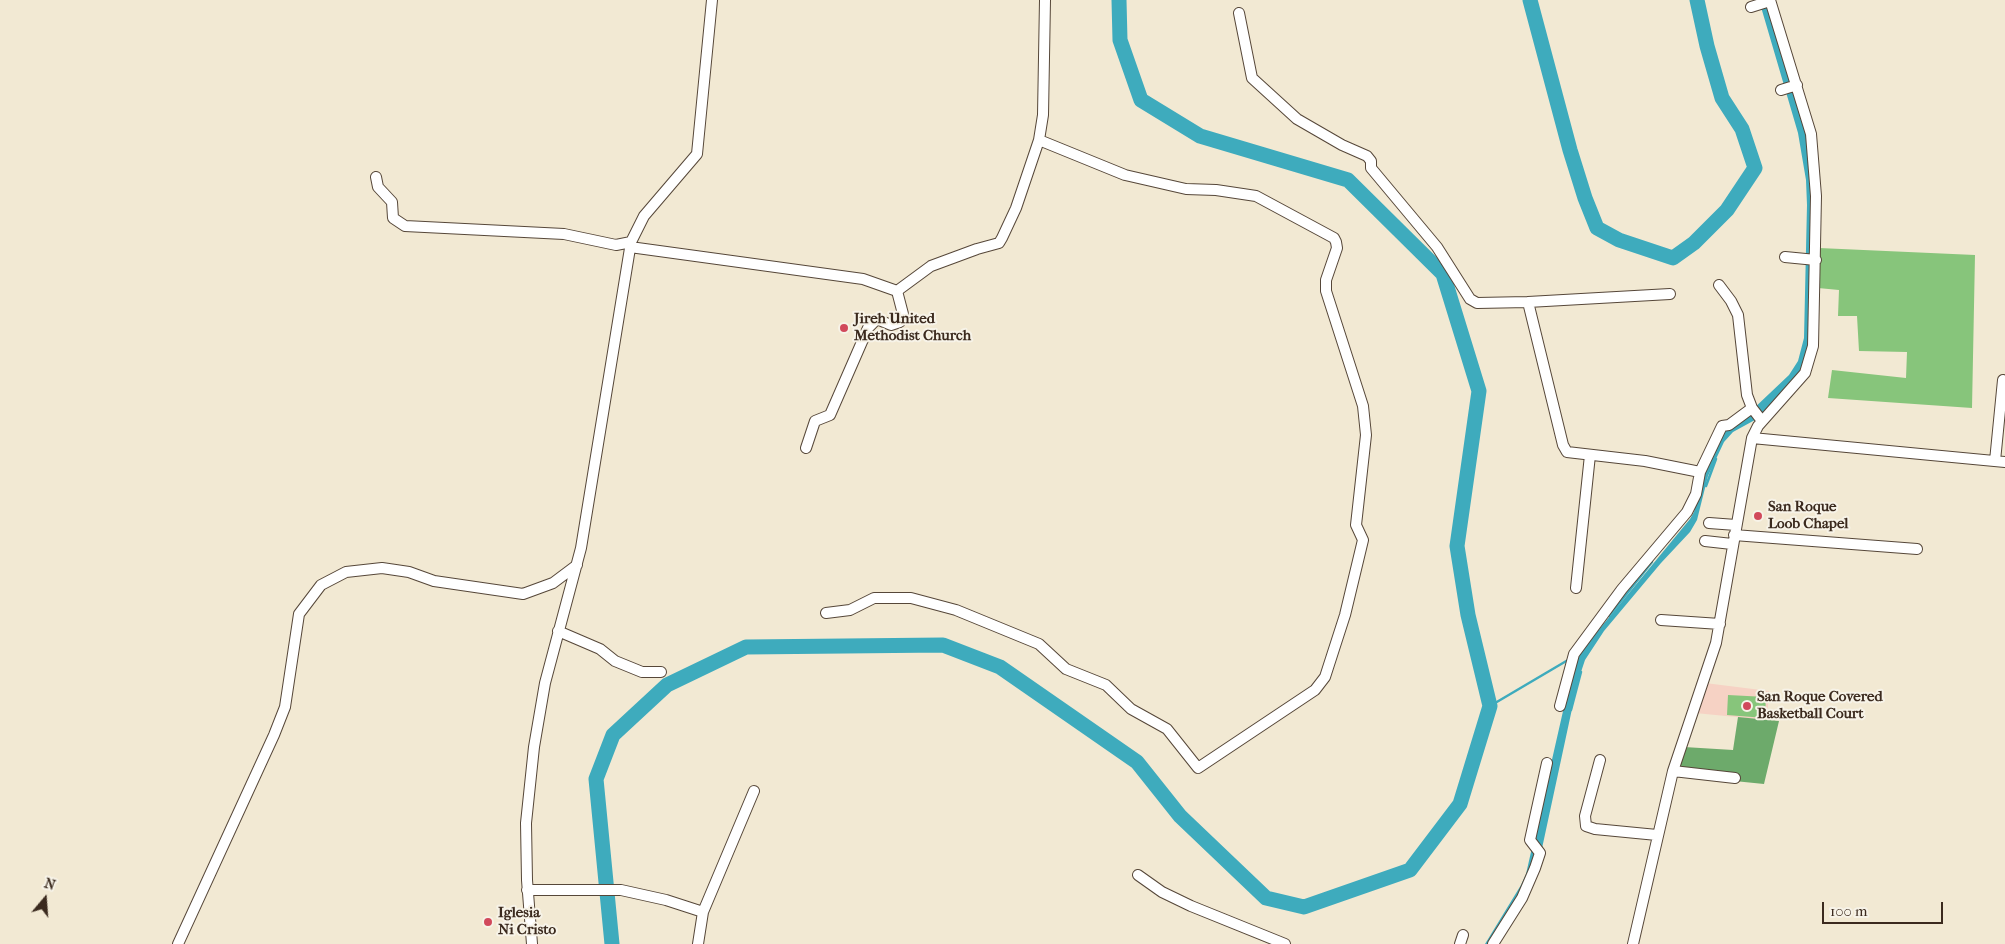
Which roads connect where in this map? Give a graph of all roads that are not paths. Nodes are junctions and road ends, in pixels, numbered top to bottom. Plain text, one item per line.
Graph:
1 (712, 0) edge
2 (1045, 0) edge
3 (1764, 3) edge
4 (1239, 13) dead end
5 (1795, 85) junction
6 (1781, 90) dead end
7 (1039, 140) junction
8 (376, 177) dead end
9 (631, 245) junction
10 (1785, 257) dead end
11 (1811, 260) junction
12 (1719, 285) dead end
13 (898, 291) junction
14 (1670, 294) dead end
15 (1528, 302) junction
16 (2003, 380) dead end
17 (1752, 408) junction
18 (1761, 420) junction
19 (1752, 438) junction
20 (806, 448) dead end
21 (1590, 455) junction
22 (2000, 462) edge
23 (1700, 472) junction
24 (1709, 523) dead end
25 (1734, 535) junction
26 (1705, 541) dead end
27 (1917, 548) dead end
28 (576, 565) junction
29 (1576, 588) dead end
30 (826, 612) dead end
31 (1661, 620) dead end
32 (1720, 624) junction
33 (558, 631) junction
34 (661, 672) dead end
35 (1560, 706) dead end
36 (1600, 760) dead end
37 (1547, 763) dead end
38 (1673, 771) junction
39 (1735, 778) dead end
40 (754, 791) dead end
41 (1658, 835) junction
42 (1138, 875) dead end
43 (527, 890) junction
44 (703, 912) junction
45 (178, 944) edge
46 (532, 944) edge
47 (698, 944) edge
48 (1286, 944) edge
49 (1493, 944) edge
50 (1633, 944) edge

1 - 9 street
2 - 7 street
3 - 5 street
4 - 15 street
5 - 6 street
5 - 11 street
7 - 13 street
7 - 30 street
8 - 9 street
9 - 13 street
9 - 28 street
10 - 11 street
11 - 18 street
12 - 17 street
13 - 20 street
14 - 15 street
15 - 21 street
16 - 22 street
17 - 18 street
17 - 23 street
18 - 19 street
19 - 22 street
19 - 25 street
21 - 23 street
21 - 29 street
23 - 35 street
24 - 25 street
25 - 26 street
25 - 27 street
25 - 32 street
28 - 33 street
28 - 45 street
31 - 32 street
32 - 38 street
33 - 34 street
33 - 43 street
36 - 41 street
37 - 49 street
38 - 39 street
38 - 41 street
40 - 44 street
41 - 50 street
42 - 48 street
43 - 44 street
43 - 46 street
44 - 47 street

